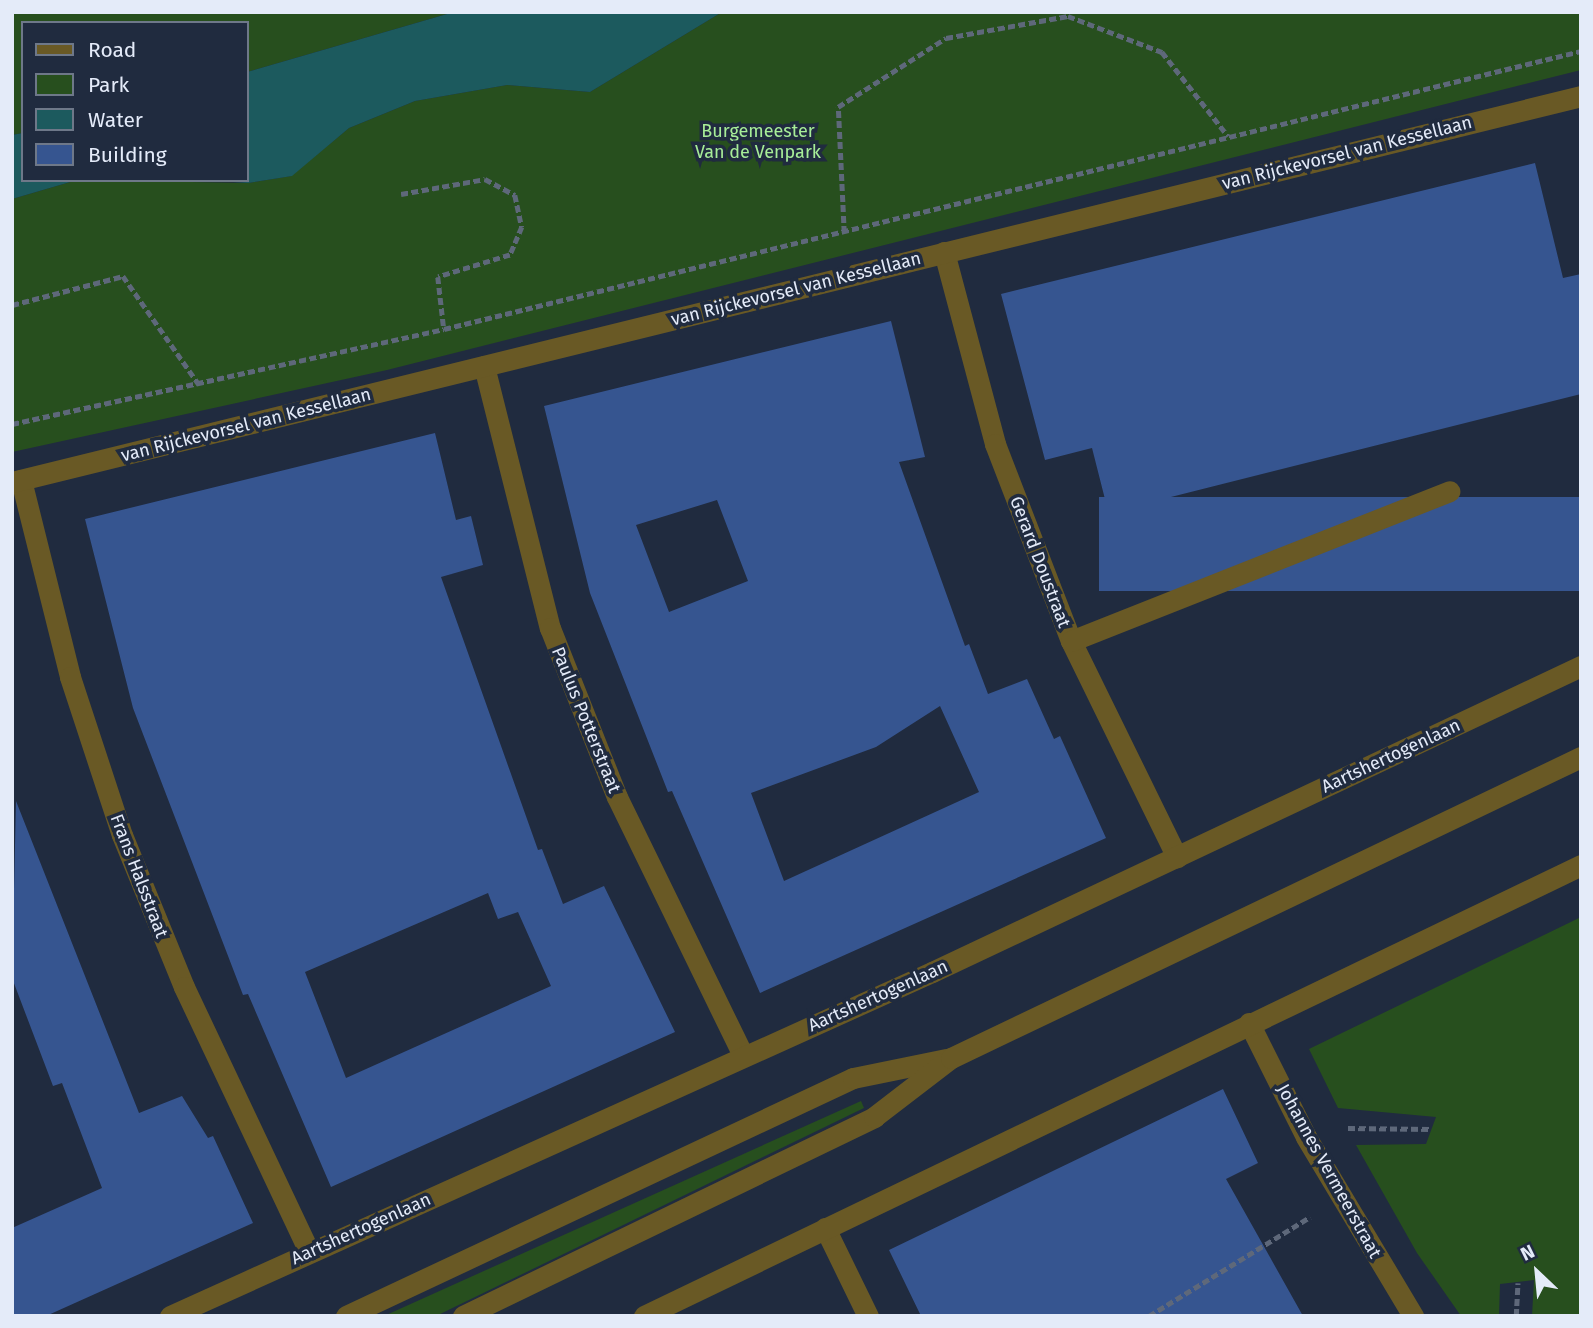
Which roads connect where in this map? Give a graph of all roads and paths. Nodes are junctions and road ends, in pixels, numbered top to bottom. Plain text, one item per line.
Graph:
1 (1581, 51) edge
2 (1581, 96) edge
3 (1228, 136) junction
4 (401, 194) dead end
5 (844, 233) junction
6 (944, 253) junction
7 (12, 305) edge
8 (444, 329) junction
9 (484, 366) junction
10 (200, 386) junction
11 (12, 424) edge
12 (16, 481) edge
13 (1449, 491) dead end
14 (1071, 641) junction
15 (1581, 666) edge
16 (1581, 757) edge
17 (1177, 857) junction
18 (1581, 865) edge
19 (1249, 1023) junction
20 (743, 1055) junction
21 (951, 1058) junction
22 (1431, 1129) dead end
23 (1306, 1137) junction
24 (1340, 1198) junction
25 (825, 1228) junction
26 (309, 1252) junction
27 (1518, 1283) dead end
28 (210, 1306) edge
29 (170, 1316) edge
30 (346, 1316) edge
31 (463, 1316) edge
32 (644, 1316) edge
33 (868, 1316) edge
34 (1149, 1316) edge
35 (1413, 1316) edge
36 (1516, 1316) edge

1 - 3 path
2 - 6 street, van Rijckevorsel van Kessellaan
3 - 5 path
3 - 5 path
4 - 8 path
5 - 8 path
6 - 9 street, van Rijckevorsel van Kessellaan
6 - 14 street, Gerard Doustraat
7 - 10 path
8 - 10 path
9 - 12 street, van Rijckevorsel van Kessellaan
9 - 20 street, Paulus Potterstraat
10 - 11 path
12 - 26 street, Frans Halsstraat
13 - 14 street
14 - 17 street, Gerard Doustraat
15 - 17 street, Aartshertogenlaan
16 - 21 street
17 - 20 street, Aartshertogenlaan
18 - 19 street
19 - 23 street, Johannes Vermeerstraat
19 - 25 street
20 - 26 street, Aartshertogenlaan
21 - 30 street
21 - 31 street
22 - 23 path
23 - 24 street, Johannes Vermeerstraat
24 - 34 path
24 - 35 street, Johannes Vermeerstraat
25 - 32 street
25 - 33 street
26 - 28 street, Aartshertogenlaan
27 - 36 path
28 - 29 street, Aartshertogenlaan

